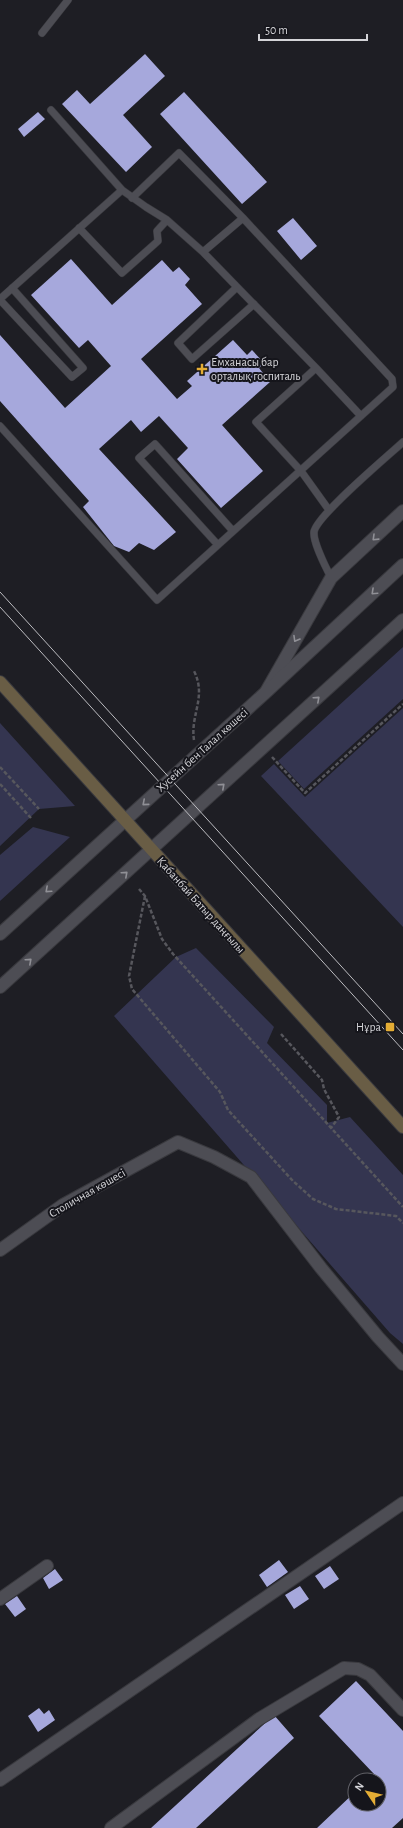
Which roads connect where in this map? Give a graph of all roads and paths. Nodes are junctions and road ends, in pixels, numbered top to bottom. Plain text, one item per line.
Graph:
1 (68, 0) edge
2 (42, 33) dead end
3 (51, 110) dead end
4 (122, 190) junction
5 (132, 198) junction
6 (243, 218) junction
7 (167, 220) junction
8 (79, 228) junction
9 (203, 252) junction
10 (238, 287) junction
11 (12, 288) junction
12 (0, 299) edge
13 (254, 304) junction
14 (316, 368) junction
15 (361, 416) junction
16 (0, 426) edge
17 (403, 442) edge
18 (300, 471) junction
19 (329, 510) junction
20 (403, 511) edge
21 (234, 531) junction
22 (218, 545) junction
23 (403, 565) edge
24 (331, 578) junction
25 (403, 620) edge
26 (194, 671) dead end
27 (0, 682) edge
28 (265, 693) junction
29 (403, 704) edge
30 (264, 748) junction
31 (196, 756) junction
32 (0, 767) edge
33 (0, 784) edge
34 (39, 809) dead end
35 (31, 818) dead end
36 (125, 820) junction
37 (151, 850) junction
38 (139, 889) dead end
39 (145, 896) junction
40 (0, 934) edge
41 (0, 987) edge
42 (281, 1034) dead end
43 (403, 1127) edge
44 (331, 1128) junction
45 (403, 1207) edge
46 (403, 1223) edge
47 (0, 1250) edge
48 (403, 1364) edge
49 (403, 1503) edge
50 (47, 1566) dead end
51 (0, 1599) edge
52 (403, 1710) edge
53 (0, 1780) edge
54 (110, 1828) edge

1 - 2 lane
3 - 4 lane
4 - 5 lane
4 - 8 lane
5 - 6 lane
5 - 7 lane
6 - 9 lane
6 - 15 lane
7 - 8 lane
7 - 9 lane
8 - 11 lane
9 - 10 lane
10 - 13 lane
10 - 13 lane
11 - 12 lane
11 - 12 lane
13 - 14 lane
14 - 15 lane
14 - 18 lane
15 - 18 lane
16 - 22 lane
17 - 19 lane
18 - 19 lane
18 - 21 lane
19 - 24 lane
20 -> 24 street
21 - 22 lane
21 - 22 lane
23 -> 28 street, Хусейн бен Талал көшесі
24 -> 28 street
30 -> 25 street
26 - 31 path
27 - 36 main road, Қабанбай Батыр даңғылы
28 - 31 street, Хусейн бен Талал көшесі
29 - 30 path
37 -> 30 street
31 -> 36 street, Хусейн бен Талал көшесі
32 - 34 path
33 - 35 path
36 - 37 main road, Қабанбай Батыр даңғылы
36 -> 40 street, Хусейн бен Талал көшесі
41 -> 37 street
37 - 43 main road, Қабанбай Батыр даңғылы
38 - 39 path
39 - 44 path
39 - 46 path
42 - 44 path
44 - 45 path
47 - 48 street, Столичная көшесі
49 - 53 street
50 - 51 street
52 - 54 street

